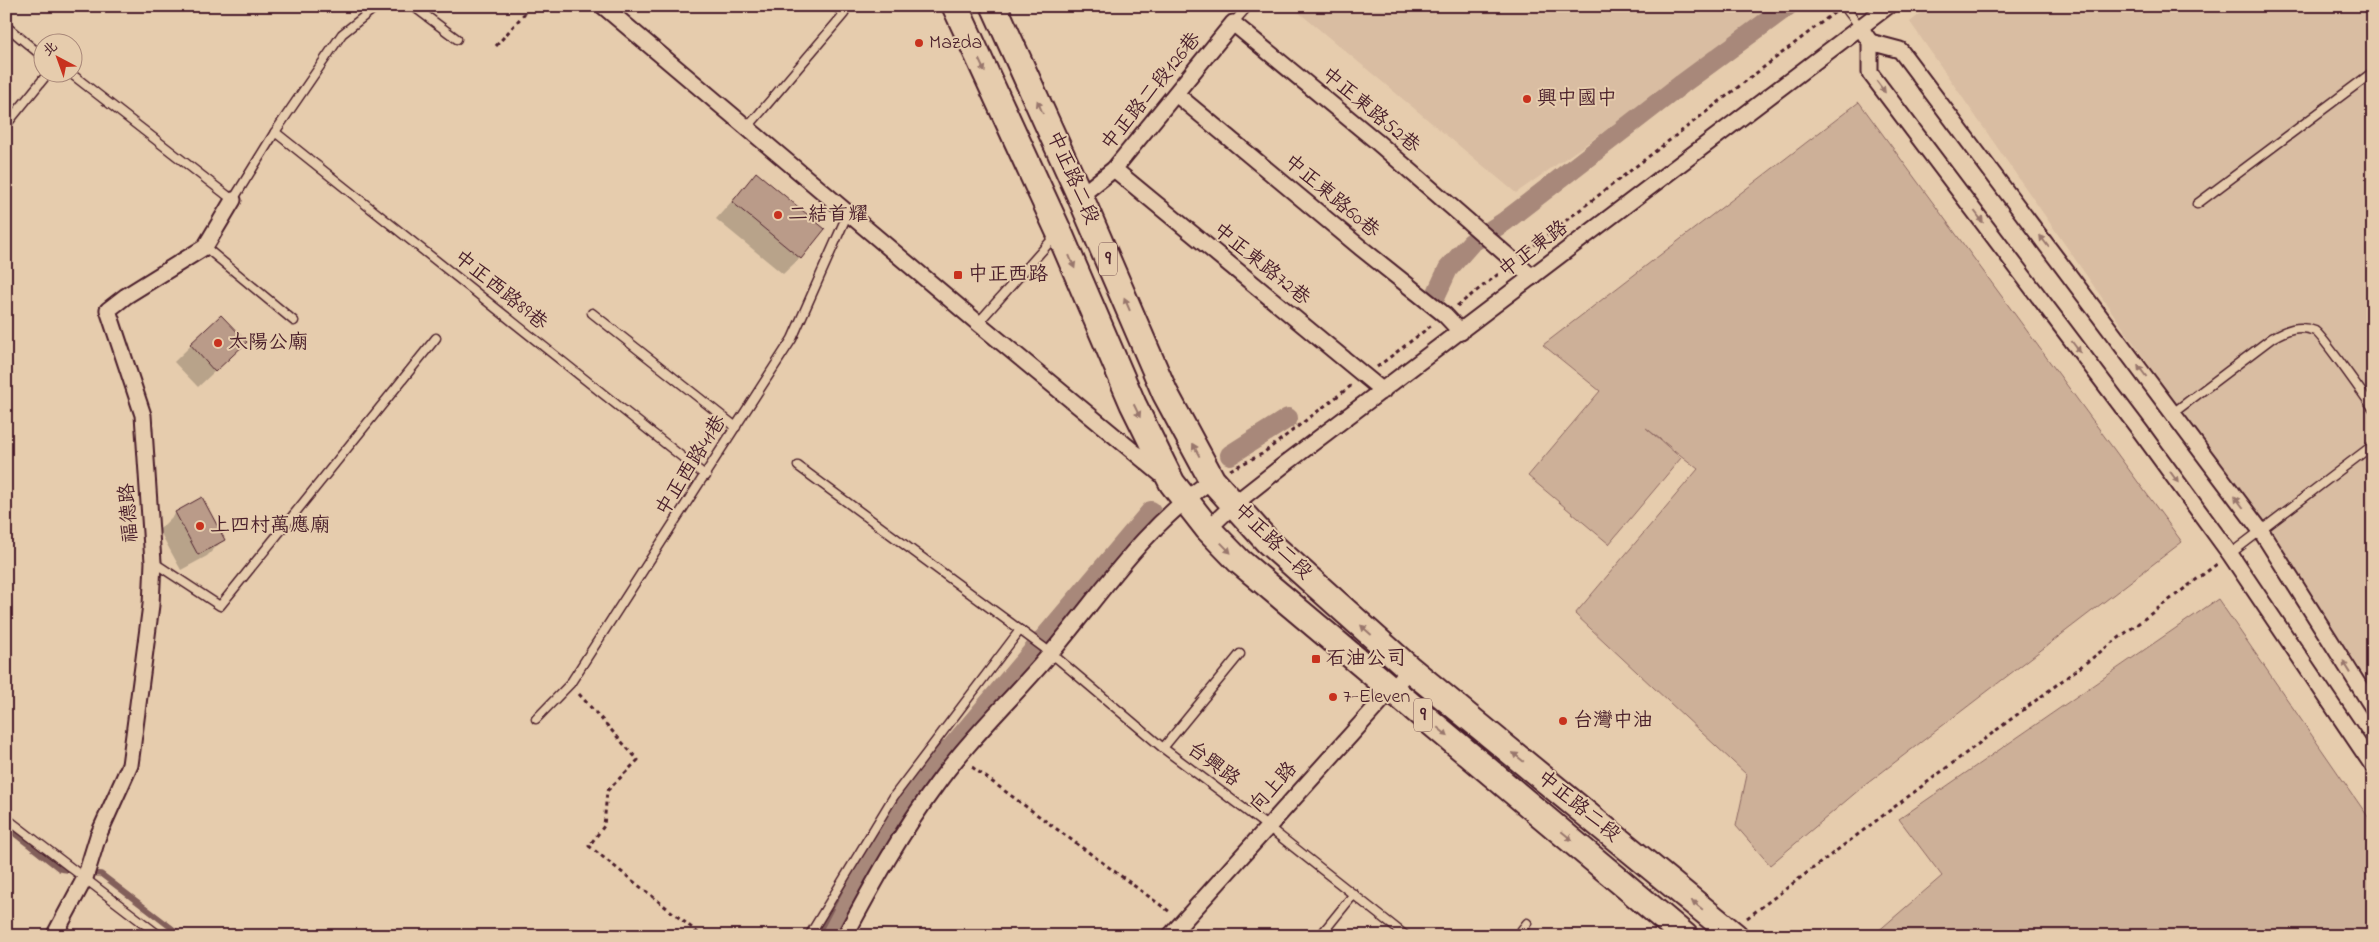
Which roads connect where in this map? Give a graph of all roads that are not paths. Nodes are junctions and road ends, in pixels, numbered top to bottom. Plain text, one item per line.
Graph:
1 (377, 6) edge
2 (413, 6) edge
3 (603, 6) edge
4 (835, 6) edge
5 (955, 6) edge
6 (994, 6) edge
7 (1248, 6) edge
8 (1843, 6) edge
9 (1888, 6) edge
10 (1233, 23) junction
11 (6, 26) edge
12 (1860, 28) junction
13 (457, 39) dead end
14 (1870, 42) junction
15 (32, 48) edge
16 (2373, 72) edge
17 (41, 82) edge
18 (82, 82) edge
19 (1176, 94) junction
20 (6, 126) edge
21 (747, 128) junction
22 (275, 132) junction
23 (1114, 169) junction
24 (1080, 196) junction
25 (233, 200) junction
26 (2197, 204) dead end
27 (848, 213) junction
28 (1059, 232) junction
29 (205, 247) junction
30 (1532, 277) junction
31 (592, 313) dead end
32 (294, 321) dead end
33 (978, 323) junction
34 (1461, 332) junction
35 (436, 338) dead end
36 (1383, 391) junction
37 (2373, 408) edge
38 (2173, 413) junction
39 (736, 427) junction
40 (2373, 445) edge
41 (798, 466) dead end
42 (706, 476) junction
43 (1212, 480) junction
44 (1178, 491) junction
45 (1233, 505) junction
46 (1208, 529) junction
47 (2261, 531) junction
48 (2230, 554) junction
49 (153, 562) junction
50 (1020, 630) junction
51 (1051, 653) junction
52 (1240, 654) dead end
53 (1410, 668) junction
54 (1392, 688) junction
55 (2373, 708) edge
56 (536, 720) dead end
57 (1163, 748) junction
58 (2373, 766) edge
59 (6, 818) edge
60 (1267, 826) junction
61 (84, 878) junction
62 (1354, 894) junction
63 (1527, 923) dead end
64 (1732, 934) edge
65 (54, 936) edge
66 (160, 936) edge
67 (810, 936) edge
68 (845, 936) edge
69 (1170, 936) edge
70 (1320, 936) edge
71 (1406, 936) edge
72 (1517, 936) edge
73 (1685, 936) edge

1 - 22 lane
2 - 13 lane
3 - 21 street
4 - 21 lane
5 -> 28 main road, 中正路二段 / 9
24 -> 6 main road, 中正路二段 / 9
7 - 10 lane, 中正路二段126巷
8 - 12 lane
9 - 12 street, 中正東路
10 - 19 street, 中正路二段126巷
10 - 30 street, 中正東路52巷
11 - 15 lane
12 - 14 street
12 - 30 street, 中正東路
38 -> 14 street
14 -> 48 street
16 - 26 lane
17 - 20 lane
18 - 25 lane
19 - 23 street, 中正路二段126巷
19 - 34 street, 中正東路60巷
21 - 27 street
22 - 25 lane
22 - 42 lane, 中正西路89巷
23 - 24 street, 中正路二段126巷
23 - 36 street, 中正東路72巷
43 -> 24 main road, 中正路二段 / 9
25 - 29 street, 福德路
27 - 33 street
27 - 39 lane, 中正西路41巷
28 - 33 lane
28 -> 44 main road, 中正路二段 / 9
29 - 32 lane
29 - 49 street, 福德路
30 - 34 street, 中正東路
31 - 39 lane
33 - 44 street
34 - 36 street, 中正東路
35 - 49 lane
36 - 45 street, 中正東路
37 - 38 lane
47 -> 38 street
39 - 42 lane, 中正西路41巷
40 - 47 lane
41 - 50 lane, 台興路
42 - 56 lane, 中正西路41巷
43 - 44 street
43 - 45 main road, 中正路二段 / 9
44 - 46 main road, 中正路二段 / 9
44 - 51 street
45 - 46 street, 中正東路
53 -> 45 main road, 中正路二段 / 9
46 -> 54 main road, 中正路二段 / 9
47 - 48 lane
55 -> 47 street
48 - 58 street
49 - 61 street, 福德路
50 - 51 lane, 台興路
50 - 67 lane
51 - 57 lane, 台興路
51 - 68 street
52 - 57 lane
53 - 54 street, 向上路
64 -> 53 main road, 中正路二段 / 9
54 - 60 street, 向上路
54 -> 73 main road, 中正路二段 / 9
57 - 60 lane, 台興路
59 - 61 lane
60 - 62 lane, 台興路
60 - 69 street, 向上路
61 - 65 street, 福德路
61 - 66 lane
62 - 70 lane
62 - 71 lane, 台興路
63 - 72 lane

